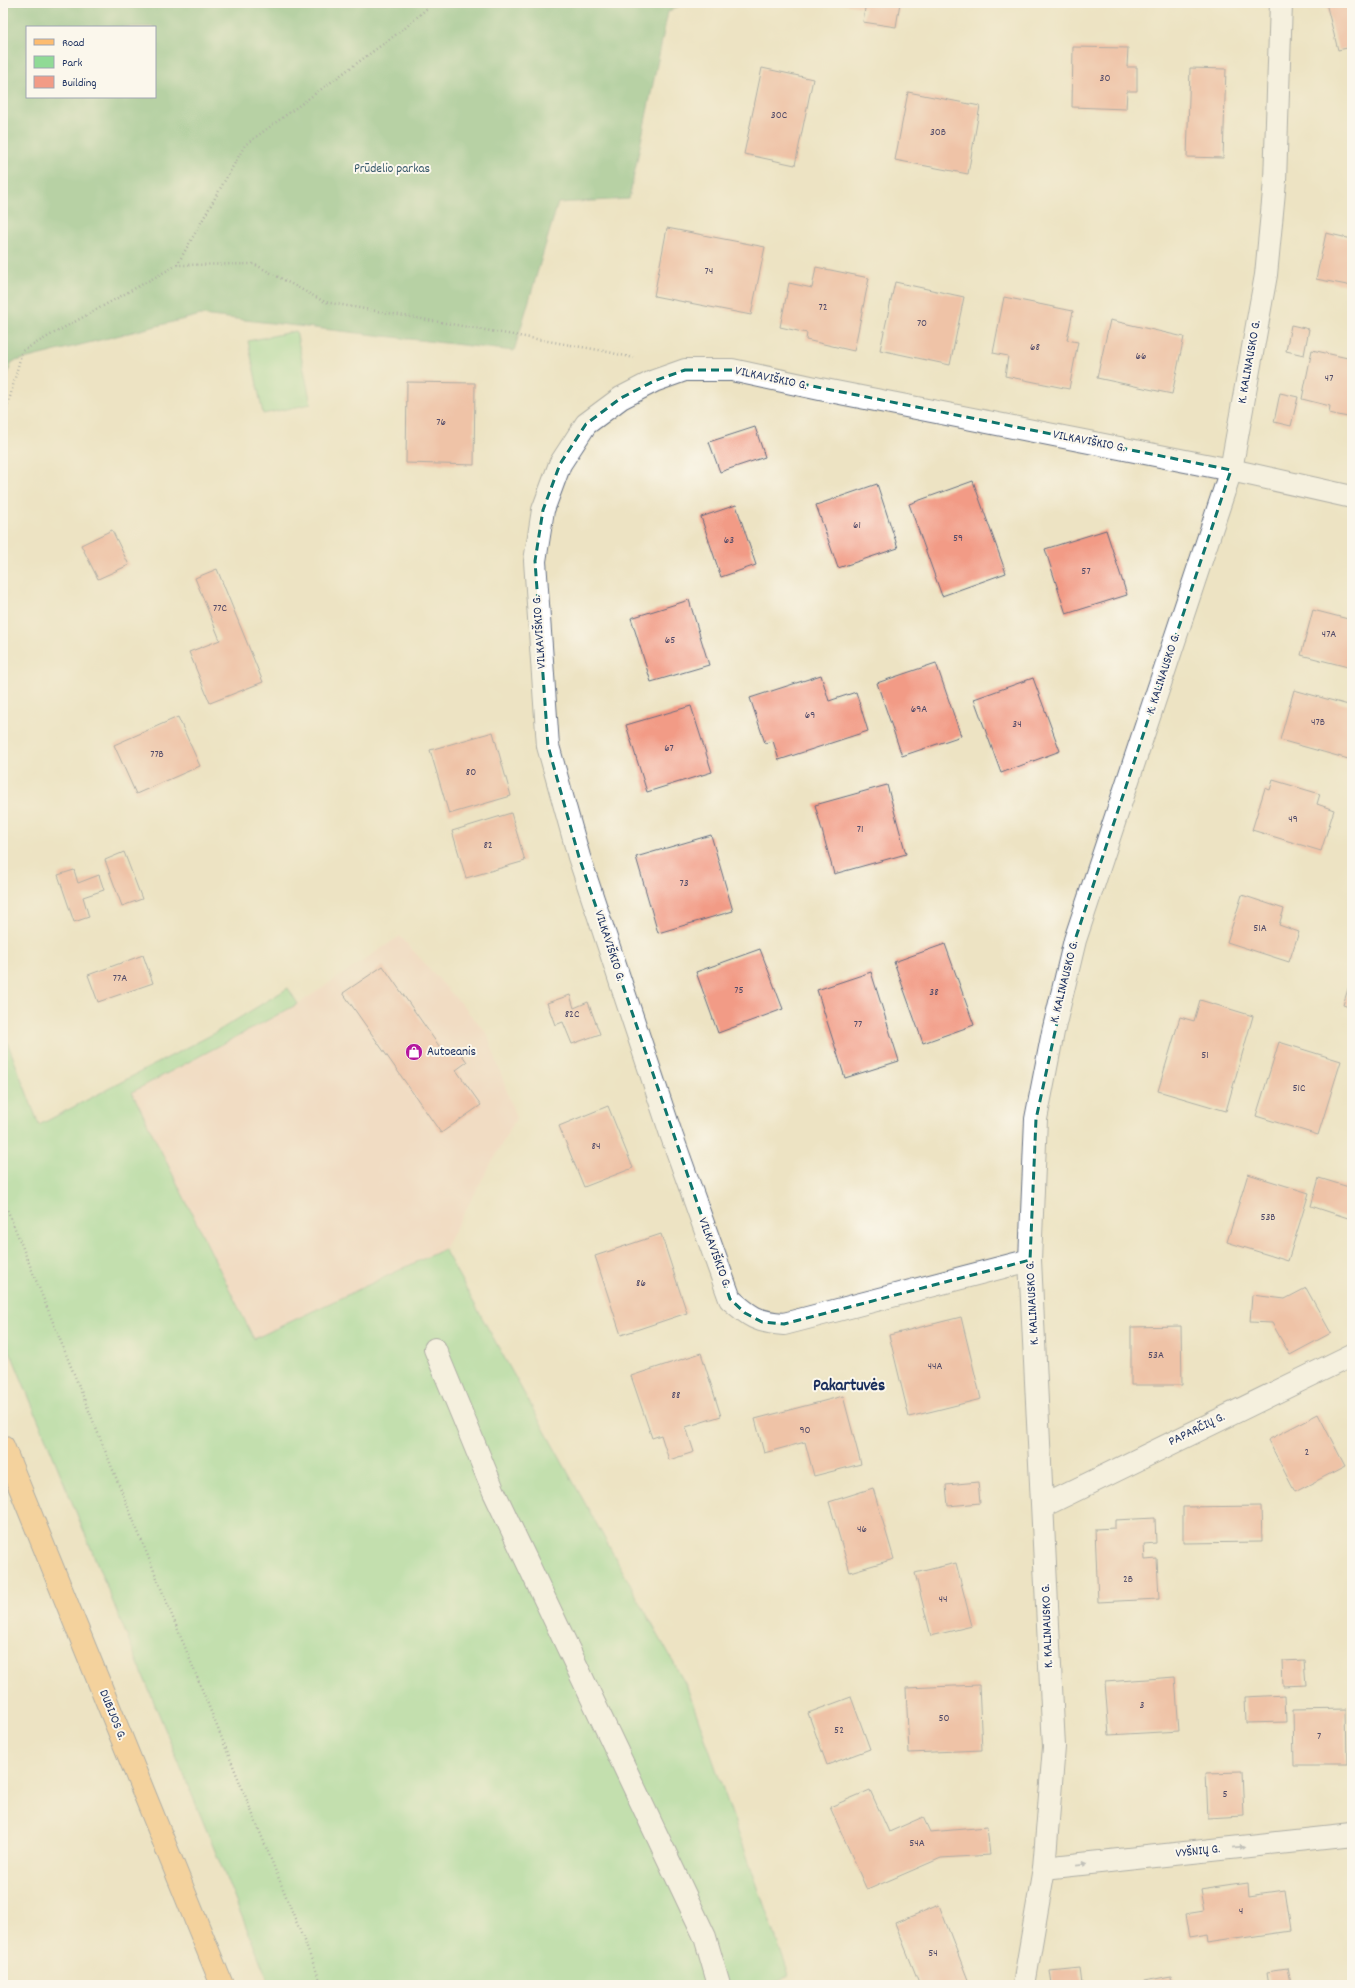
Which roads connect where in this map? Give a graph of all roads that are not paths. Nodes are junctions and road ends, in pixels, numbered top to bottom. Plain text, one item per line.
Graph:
1 (1281, 3) edge
2 (1231, 470) junction
3 (1352, 497) edge
4 (1030, 1260) junction
5 (436, 1349) dead end
6 (1352, 1355) edge
7 (3, 1446) edge
8 (1043, 1506) junction
9 (1352, 1835) edge
10 (1044, 1868) junction
11 (222, 1985) edge
12 (720, 1985) edge
13 (1024, 1985) edge

1 - 2 street, K. KALINAUSKO G.
2 - 3 street, VILKAVIŠKIO G.
2 - 4 street, K. KALINAUSKO G.
2 - 4 street, VILKAVIŠKIO G.
4 - 8 street, K. KALINAUSKO G.
5 - 12 street
6 - 8 street, PAPARČIŲ G.
7 - 11 main road, DUBIJOS G.
8 - 10 street, K. KALINAUSKO G.
10 -> 9 street, VYŠNIŲ G.
10 - 13 street, K. KALINAUSKO G.

